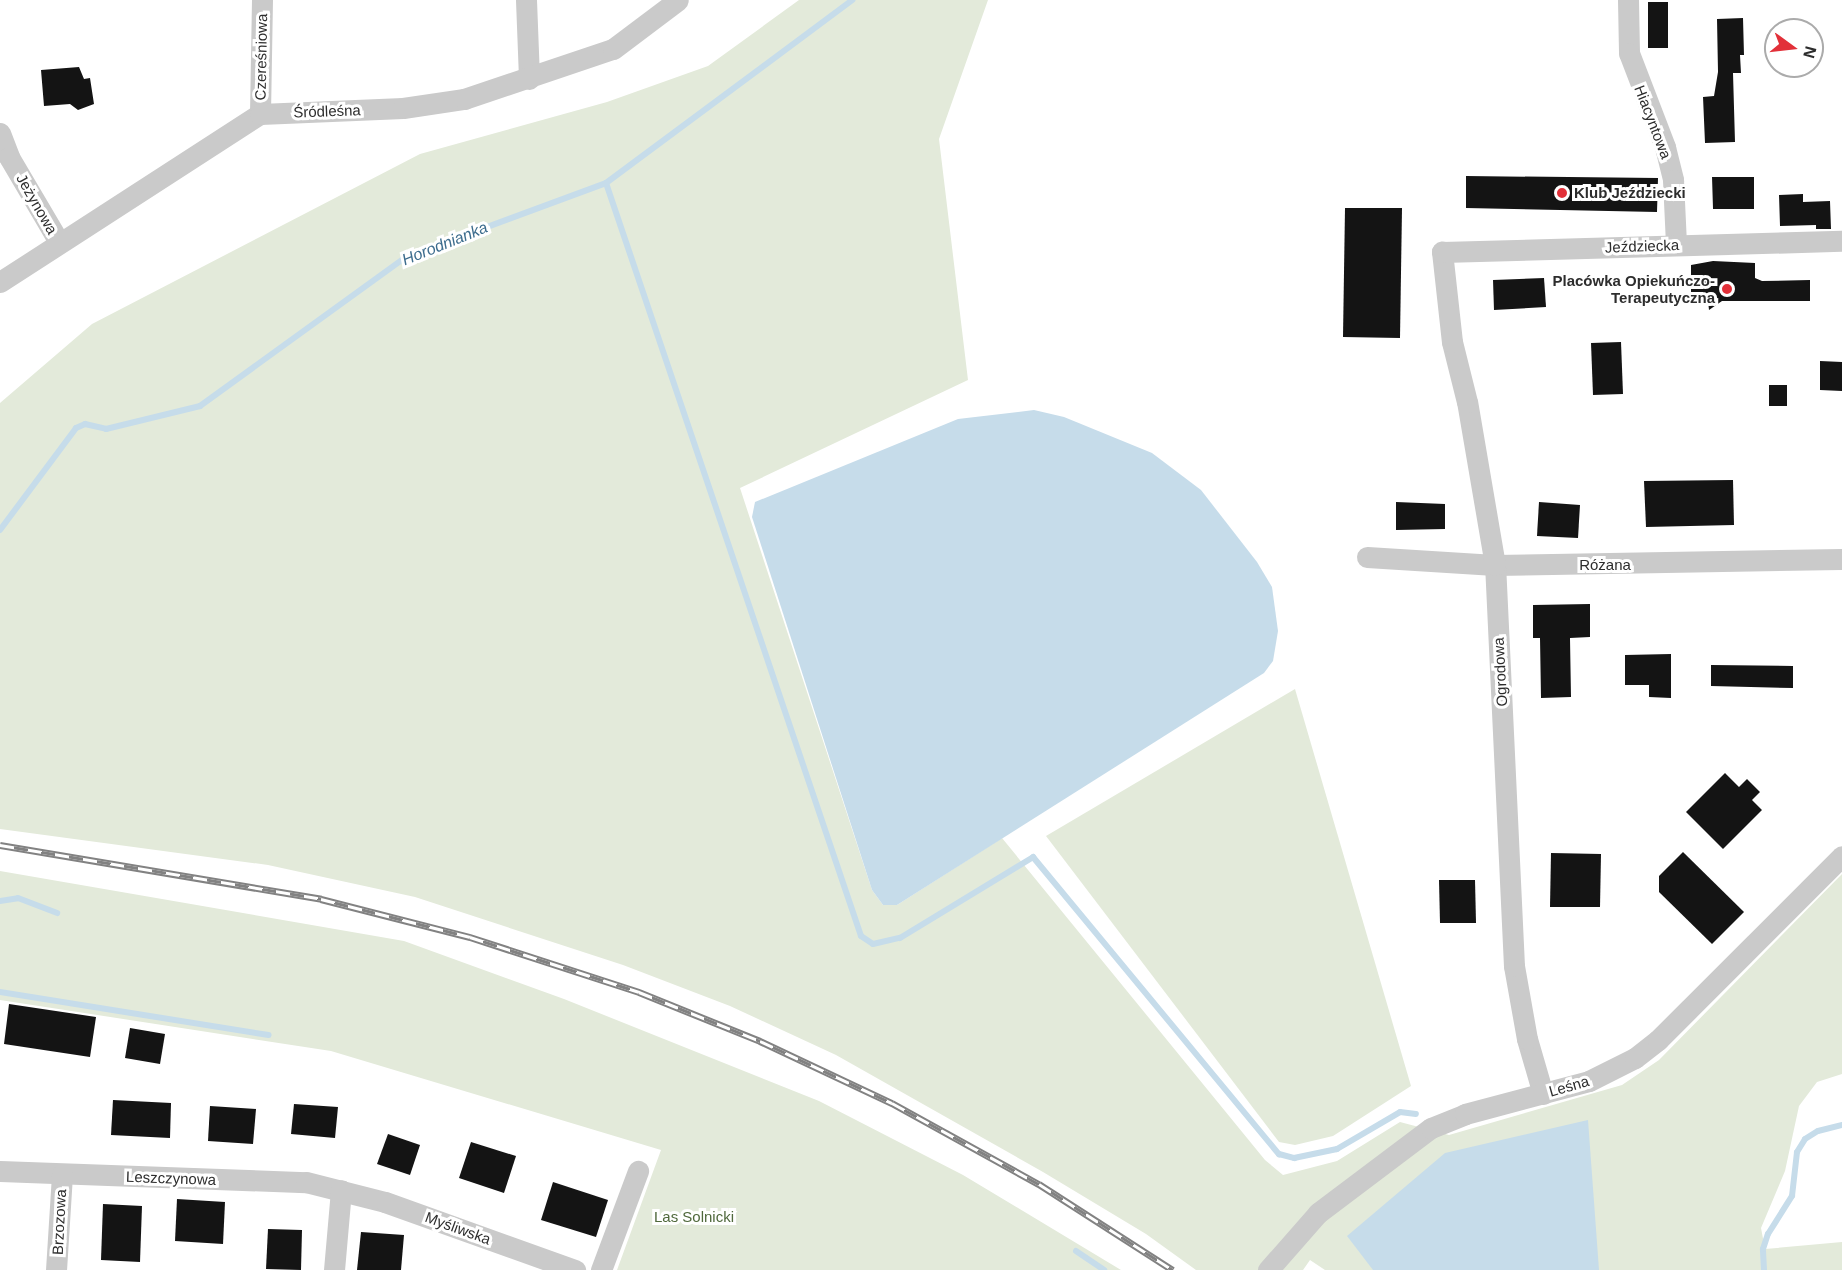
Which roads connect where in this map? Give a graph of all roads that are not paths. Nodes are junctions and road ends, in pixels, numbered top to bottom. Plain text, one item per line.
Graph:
1 (262, 0) edge
2 (526, 0) edge
3 (678, 0) edge
4 (1628, 0) edge
5 (529, 79) junction
6 (260, 114) junction
7 (0, 133) edge
8 (1842, 241) edge
9 (59, 242) junction
10 (1676, 244) junction
11 (1442, 252) joint
12 (0, 282) edge
13 (1367, 557) dead end
14 (1842, 560) edge
15 (1495, 565) junction
16 (1842, 856) edge
17 (1543, 1094) junction
18 (0, 1171) edge
19 (638, 1171) dead end
20 (62, 1174) junction
21 (341, 1190) junction
22 (57, 1270) edge
23 (334, 1270) edge
24 (575, 1270) edge
25 (601, 1270) edge
26 (1268, 1270) edge

1 - 6 street, Czereśniowa
2 - 5 street
3 - 5 street, Śródleśna
4 - 10 street, Hiacyntowa
5 - 6 street, Śródleśna
6 - 9 street
7 - 9 street, Jeżynowa
8 - 10 street, Jeździecka
9 - 12 street
10 - 11 street, Jeździecka
11 - 15 street, Ogrodowa
13 - 15 street, Różana
14 - 15 street, Różana
15 - 17 street, Ogrodowa
16 - 17 street, Leśna
17 - 26 street, Leśna
18 - 20 street, Leszczynowa
19 - 25 street
20 - 21 street, Leszczynowa
20 - 22 street, Brzozowa
21 - 23 street
21 - 24 street, Myśliwska

